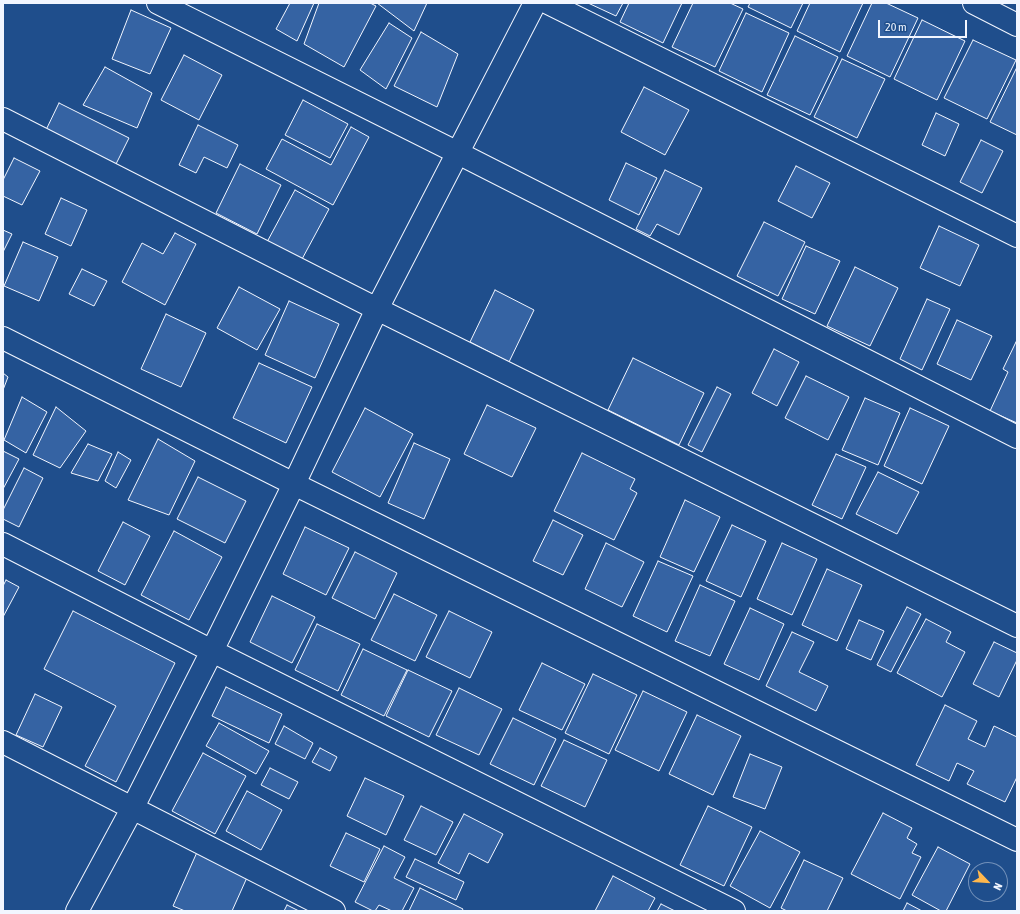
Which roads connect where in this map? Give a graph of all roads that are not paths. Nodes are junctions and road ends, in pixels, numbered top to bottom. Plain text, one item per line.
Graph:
1 (158, 3) edge
2 (535, 3) edge
3 (548, 3) edge
4 (974, 3) edge
5 (1017, 25) edge
6 (3, 119) edge
7 (458, 153) junction
8 (1017, 236) edge
9 (377, 309) junction
10 (3, 338) edge
11 (1017, 437) edge
12 (294, 484) junction
13 (3, 544) edge
14 (1017, 626) edge
15 (212, 651) junction
16 (3, 742) edge
17 (132, 808) junction
18 (1017, 840) edge
19 (77, 911) edge
20 (334, 911) edge
21 (734, 911) edge

1 - 7 street
2 - 7 street
3 - 8 street
4 - 5 street
6 - 9 street
7 - 9 street
7 - 11 street
9 - 12 street
9 - 14 street
10 - 12 street
12 - 15 street
12 - 18 street
13 - 15 street
15 - 17 street
15 - 21 street
16 - 17 street
17 - 19 street
17 - 20 street

